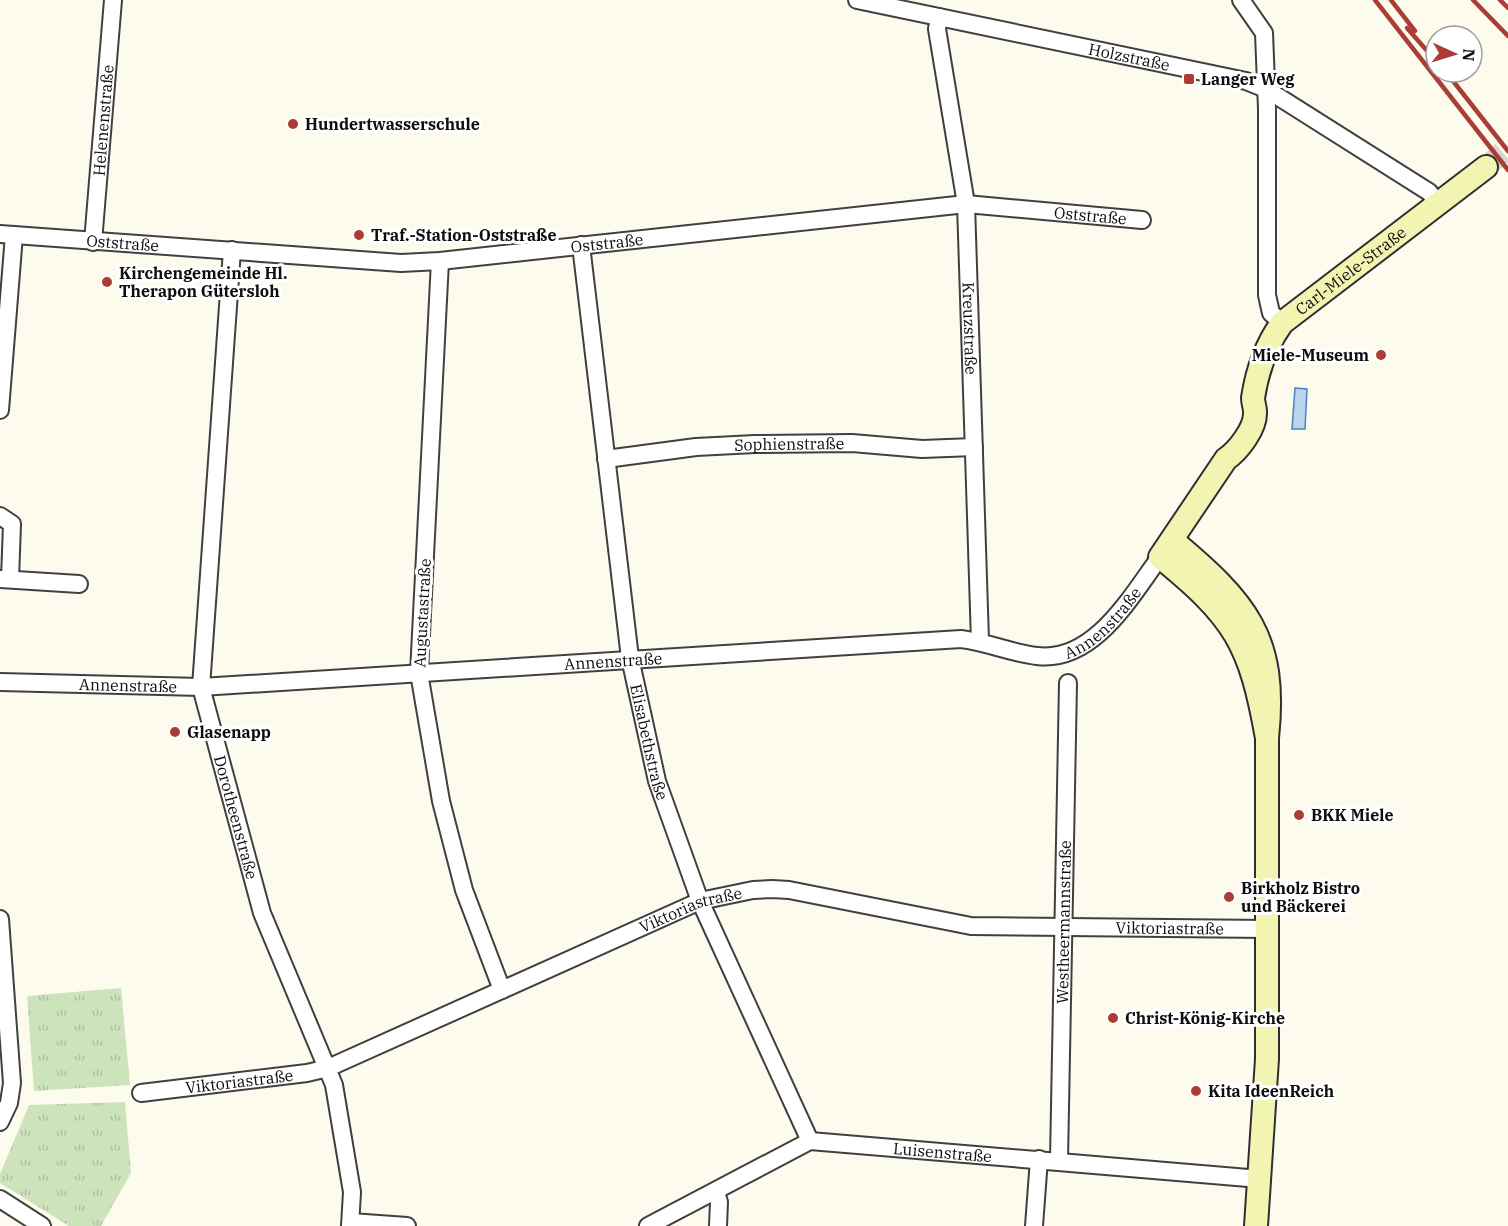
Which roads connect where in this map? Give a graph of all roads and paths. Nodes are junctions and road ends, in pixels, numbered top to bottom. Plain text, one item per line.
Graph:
1 (113, 0) edge
2 (857, 0) edge
3 (1241, 0) edge
4 (939, 17) junction
5 (1266, 90) junction
6 (1486, 168) tunnel mouth
7 (966, 204) junction
8 (1439, 204) junction
9 (1142, 220) dead end
10 (7, 235) edge
11 (93, 242) junction
12 (580, 245) junction
13 (232, 250) junction
14 (440, 261) junction
15 (1282, 323) junction
16 (0, 410) edge
17 (974, 447) junction
18 (606, 459) junction
19 (0, 516) edge
20 (1166, 549) junction
21 (5, 579) edge
22 (79, 584) dead end
23 (980, 641) junction
24 (630, 658) junction
25 (419, 673) junction
26 (0, 682) edge
27 (1068, 683) dead end
28 (201, 687) junction
29 (700, 901) junction
30 (0, 919) edge
31 (1063, 929) junction
32 (1268, 929) junction
33 (502, 990) junction
34 (328, 1068) junction
35 (141, 1093) dead end
36 (0, 1122) edge
37 (810, 1141) junction
38 (1040, 1159) junction
39 (1059, 1160) junction
40 (1260, 1179) junction
41 (716, 1192) junction
42 (0, 1199) edge
43 (351, 1224) edge
44 (42, 1226) edge
45 (407, 1226) edge
46 (648, 1226) edge
47 (718, 1226) edge
48 (1034, 1226) edge
49 (1256, 1226) edge

1 - 11 street, Helenenstraße
2 - 4 street, Holzstraße
3 - 5 street
4 - 5 street, Holzstraße
4 - 7 street, Kreuzstraße
5 - 8 street, Holzstraße
5 - 15 street
6 - 8 street, Carl-Miele-Straße
7 - 9 street, Oststraße
7 - 12 street, Oststraße
7 - 17 street, Kreuzstraße
8 - 15 street, Carl-Miele-Straße
10 - 11 street, Oststraße
10 - 16 street
11 - 13 street, Oststraße
12 - 14 street, Oststraße
12 - 18 street, Elisabethstraße
13 - 14 street, Oststraße
13 - 28 street, Dorotheenstraße
14 - 25 street, Augustastraße
15 - 20 street, Carl-Miele-Straße
17 - 18 street, Sophienstraße
17 - 23 street, Kreuzstraße
18 - 24 street, Elisabethstraße
19 - 21 street
20 - 23 street, Annenstraße
20 - 32 street
21 - 22 street
23 - 24 street, Annenstraße
24 - 25 street, Annenstraße
24 - 29 street, Elisabethstraße
25 - 28 street, Annenstraße
25 - 33 street, Augustastraße
26 - 28 street, Annenstraße
27 - 31 street, Westheermannstraße
28 - 34 street, Dorotheenstraße
29 - 31 street, Viktoriastraße
29 - 33 street, Viktoriastraße
29 - 37 street, Elisabethstraße
30 - 36 street
31 - 32 street, Viktoriastraße
31 - 39 street, Westheermannstraße
32 - 40 street
33 - 34 street, Viktoriastraße
34 - 35 street, Viktoriastraße
34 - 43 street, Dorotheenstraße
37 - 38 street, Luisenstraße
37 - 41 street
38 - 39 street, Luisenstraße
38 - 48 street
39 - 40 street, Luisenstraße
40 - 49 street
41 - 46 street
41 - 47 street
42 - 44 street
43 - 45 street

